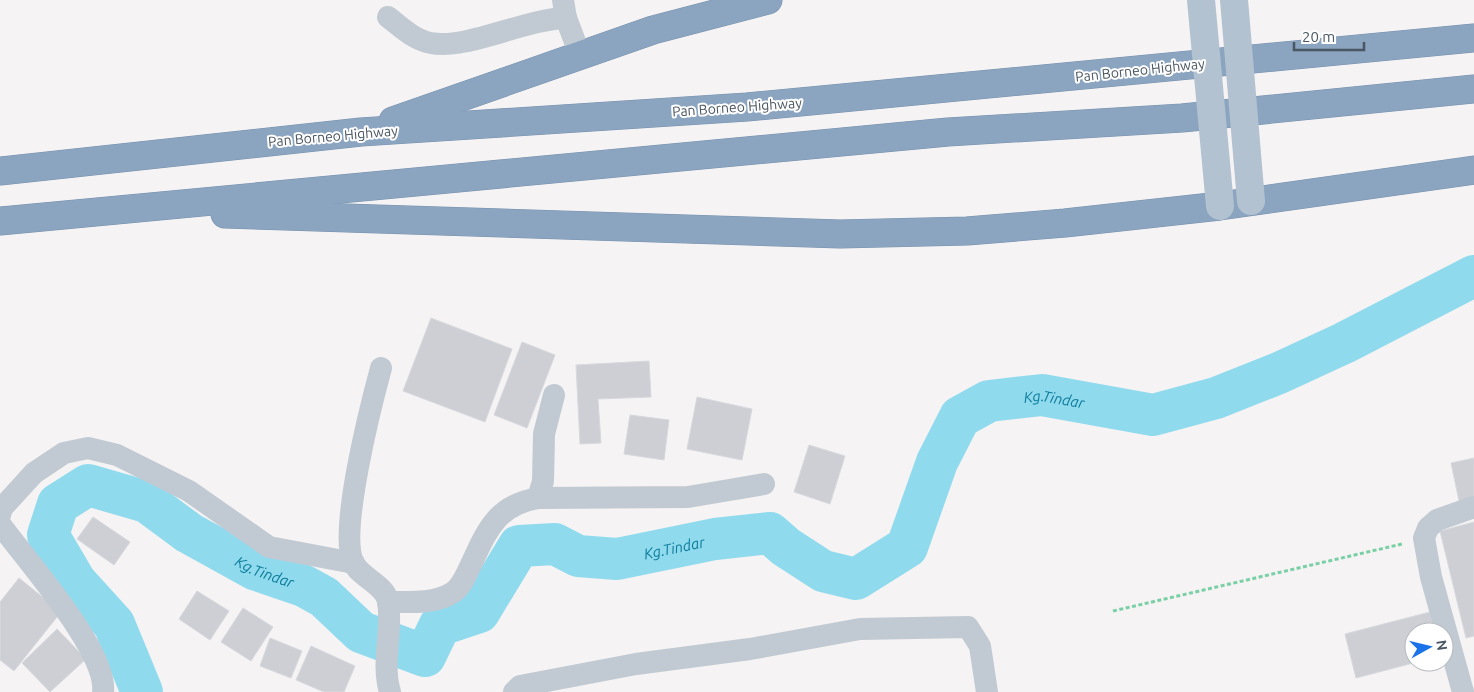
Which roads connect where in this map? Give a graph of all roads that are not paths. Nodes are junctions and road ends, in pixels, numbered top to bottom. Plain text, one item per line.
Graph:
1 (768, 0) edge
2 (1201, 0) edge
3 (1234, 0) edge
4 (565, 9) edge
5 (388, 17) dead end
6 (1474, 38) edge
7 (580, 55) junction
8 (1474, 89) edge
9 (361, 132) junction
10 (1474, 170) edge
11 (0, 171) edge
12 (1251, 201) junction
13 (1220, 206) junction
14 (108, 210) junction
15 (0, 221) edge
16 (381, 368) dead end
17 (554, 395) dead end
18 (764, 484) dead end
19 (538, 498) junction
20 (1474, 507) edge
21 (0, 515) edge
22 (0, 524) edge
23 (354, 563) junction
24 (388, 602) junction
25 (103, 692) edge
26 (390, 692) edge
27 (514, 692) edge
28 (987, 692) edge
29 (1463, 692) edge

1 - 7 highway
2 - 13 main road, bridge
3 - 12 main road, bridge
4 - 5 street
4 - 7 street
6 - 9 highway, Pan Borneo Highway
7 - 9 highway
8 - 14 highway
9 - 11 highway, Pan Borneo Highway
10 - 12 highway
12 - 13 highway
13 - 14 highway
14 - 15 highway
16 - 23 street
17 - 19 street
18 - 19 street
19 - 24 street
20 - 29 street
21 - 23 street
22 - 25 street
23 - 24 street
24 - 26 street
27 - 28 street

